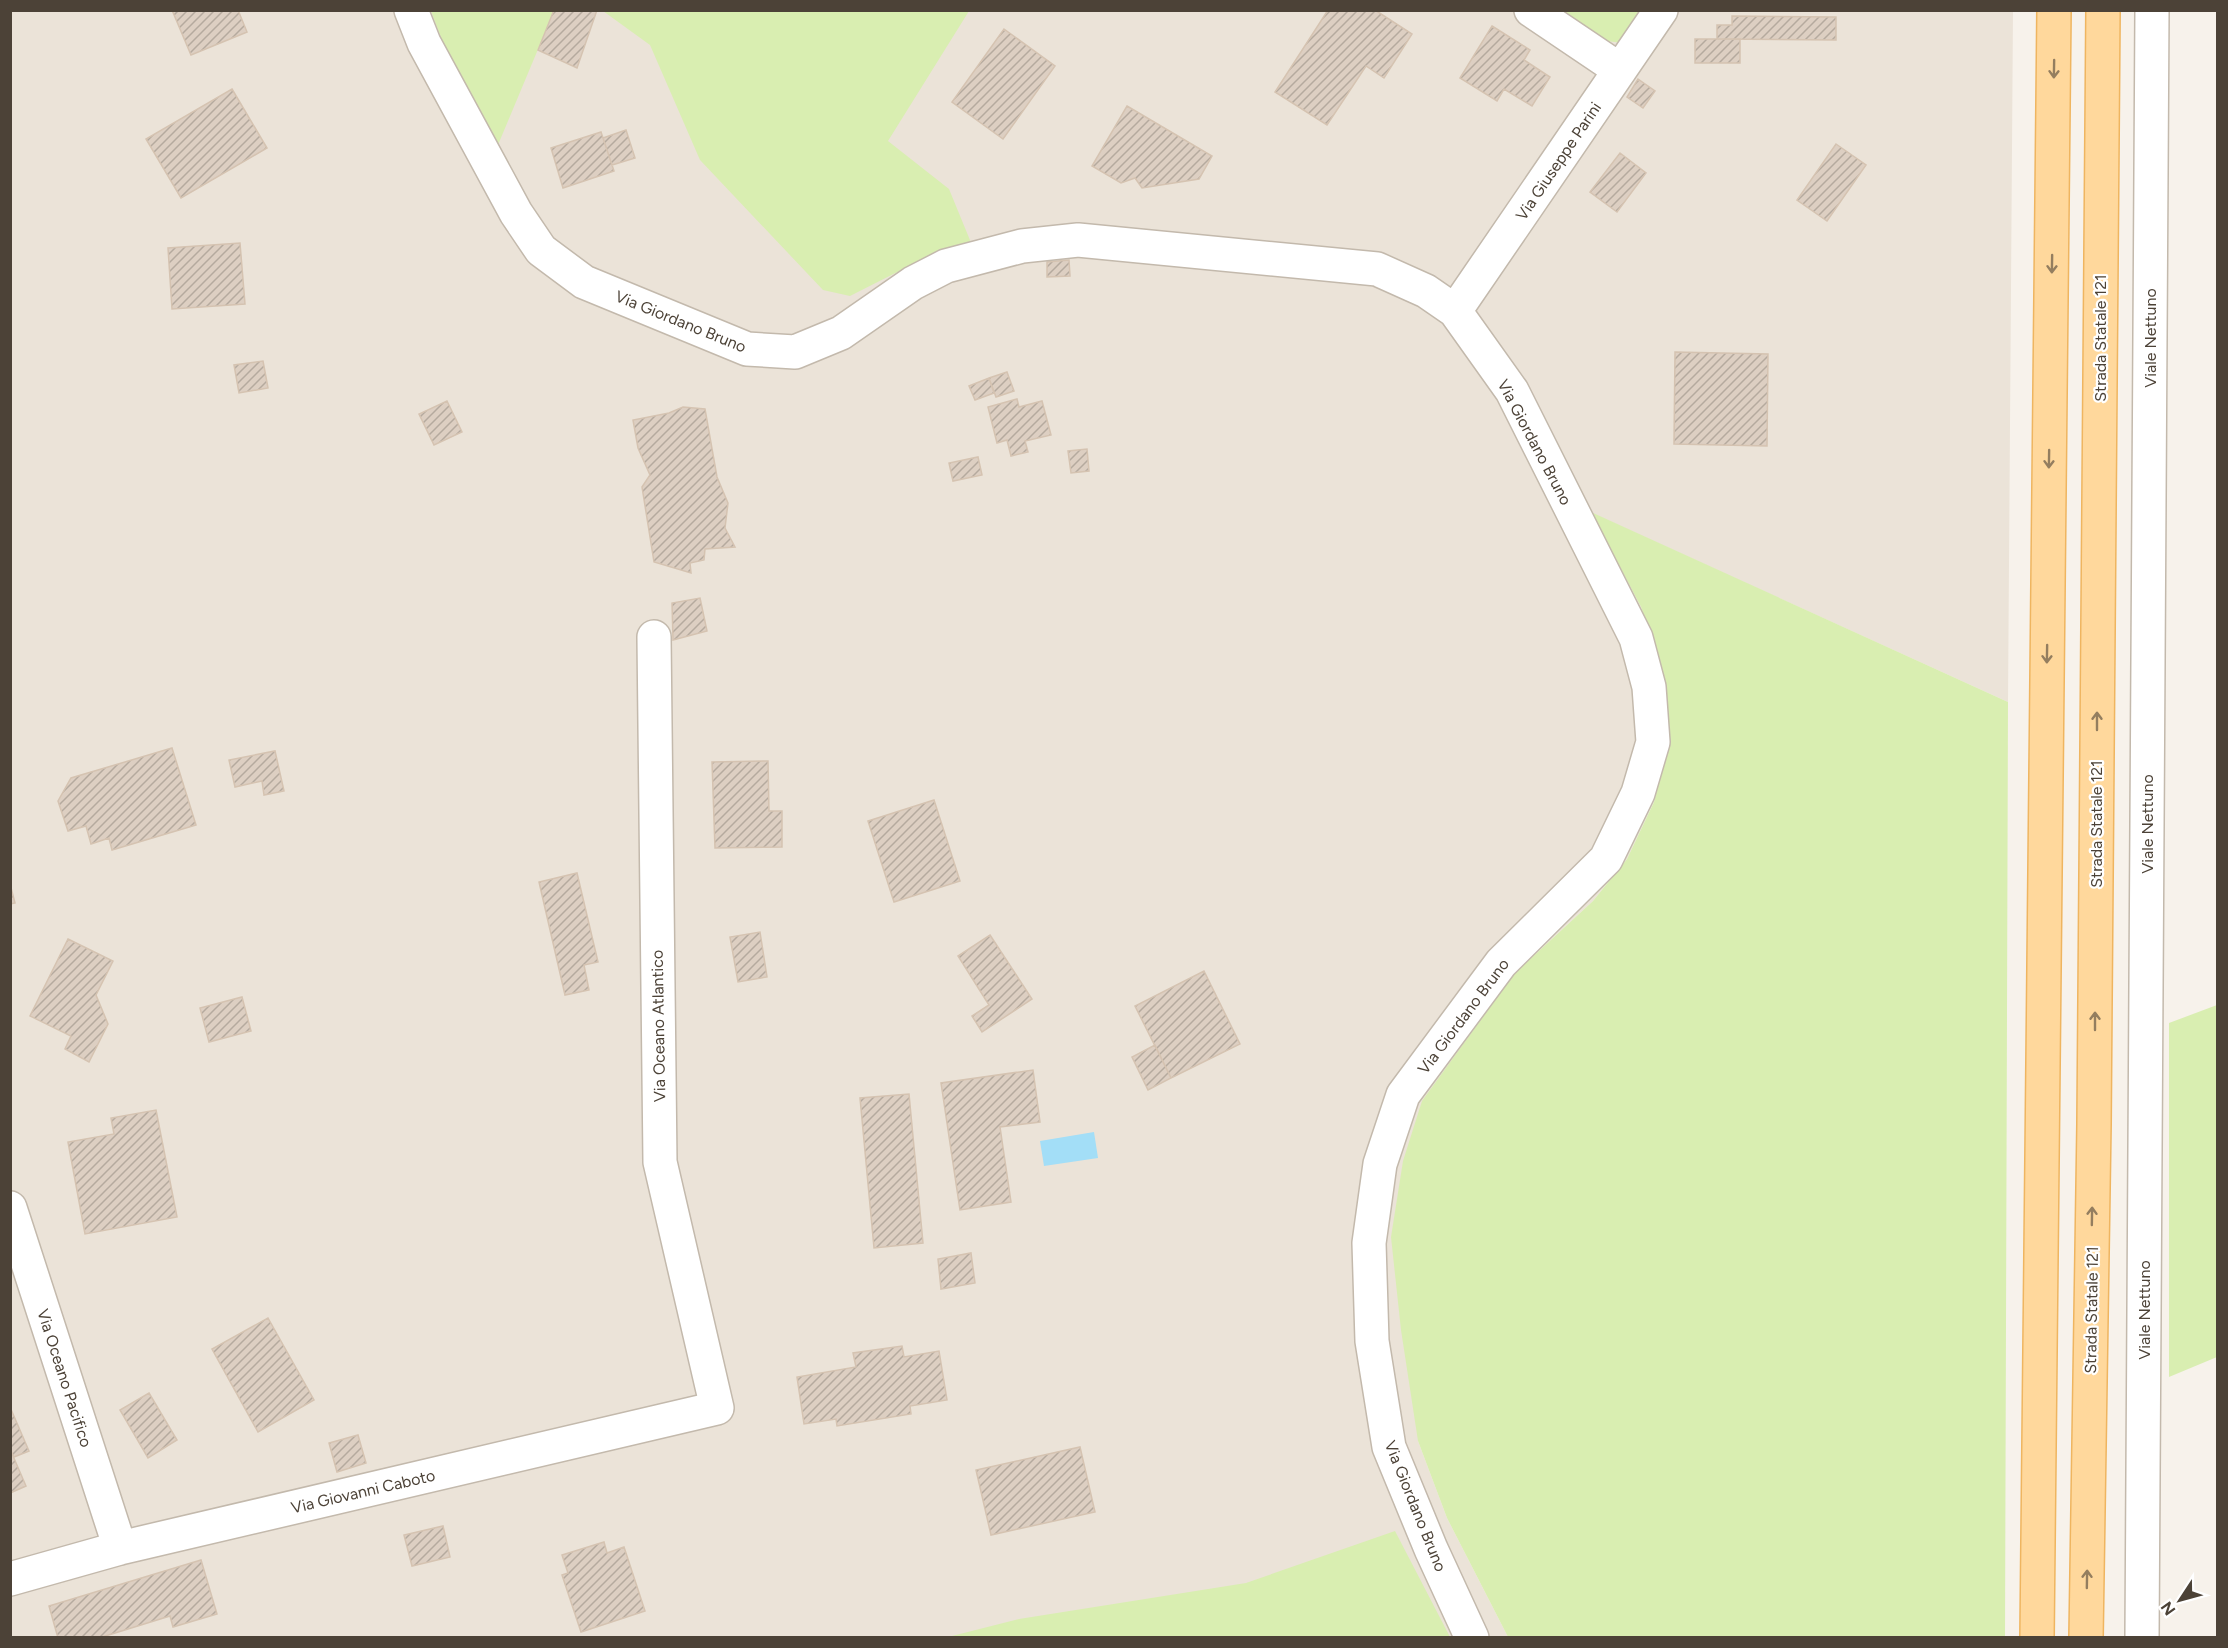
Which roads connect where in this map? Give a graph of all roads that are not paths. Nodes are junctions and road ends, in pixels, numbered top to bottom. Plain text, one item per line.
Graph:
1 (411, 10) edge
2 (1531, 10) edge
3 (1660, 10) edge
4 (2054, 10) edge
5 (2103, 10) edge
6 (2152, 10) edge
7 (1620, 70) junction
8 (1455, 311) junction
9 (654, 637) dead end
10 (10, 1208) edge
11 (717, 1408) joint
12 (120, 1548) junction
13 (10, 1580) edge
14 (1472, 1638) edge
15 (2037, 1638) edge
16 (2086, 1638) edge
17 (2142, 1638) edge

1 - 8 street, Via Giordano Bruno
2 - 7 street
3 - 7 street, Via Giuseppe Parini
4 -> 15 main road
16 -> 5 main road, Strada Statale 121
6 - 17 street, Viale Nettuno
7 - 8 street, Via Giuseppe Parini
8 - 14 street, Via Giordano Bruno
9 - 11 street, Via Oceano Atlantico
10 - 12 street, Via Oceano Pacifico
11 - 12 street, Via Giovanni Caboto
12 - 13 street, Via Giovanni Caboto

